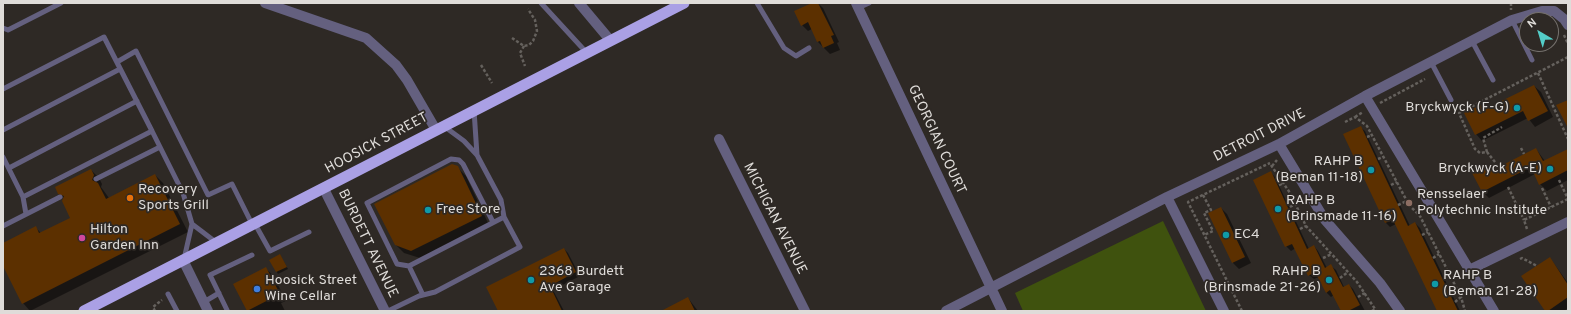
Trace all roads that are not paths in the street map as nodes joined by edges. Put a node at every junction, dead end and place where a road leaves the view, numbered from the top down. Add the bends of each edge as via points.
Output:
1 (61, 3) edge
2 (265, 3) edge
3 (541, 3) edge
4 (580, 3) edge
5 (684, 3) edge
6 (757, 3) edge
7 (869, 3) edge
8 (857, 5) edge
9 (1512, 20) junction
10 (1568, 25) edge
11 (3, 28) edge
12 (610, 40) junction
13 (1472, 41) junction
14 (809, 48) dead end
15 (586, 52) junction
16 (1532, 60) dead end
17 (117, 62) junction
18 (1432, 62) junction
19 (120, 69) junction
20 (1493, 80) dead end
21 (3, 89) edge
22 (1365, 96) junction
23 (1451, 100) dead end
24 (137, 101) junction
25 (474, 110) junction
26 (439, 128) junction
27 (3, 130) edge
28 (152, 131) junction
29 (719, 139) dead end
30 (1279, 144) junction
31 (160, 147) junction
32 (478, 155) junction
33 (3, 157) edge
34 (8, 168) junction
35 (96, 179) dead end
36 (324, 189) junction
37 (23, 197) junction
38 (60, 197) dead end
39 (1167, 198) junction
40 (26, 214) junction
41 (504, 217) junction
42 (494, 222) junction
43 (1568, 222) edge
44 (192, 224) junction
45 (254, 225) junction
46 (3, 226) edge
47 (309, 232) dead end
48 (217, 243) junction
49 (252, 255) dead end
50 (183, 260) junction
51 (409, 266) junction
52 (1470, 270) junction
53 (990, 288) junction
54 (220, 293) junction
55 (168, 294) dead end
56 (423, 295) junction
57 (206, 306) edge
58 (227, 310) dead end
59 (84, 311) edge
60 (177, 311) edge
61 (385, 311) edge
62 (388, 311) edge
63 (805, 311) edge
64 (946, 311) edge
65 (1002, 311) edge
66 (1224, 311) edge
67 (1400, 311) edge
68 (1494, 311) edge

1 - 11 lane via 8,30
2 - 26 street via 366,38 396,65
3 - 15 lane
4 - 12 street
5 - 12 highway, HOOSICK STREET
6 - 14 lane via 784,48 796,56
7 - 8 lane
8 - 53 street, GEORGIAN COURT
9 - 10 street, DETROIT DRIVE via 1542,11 1554,11
9 - 13 street, DETROIT DRIVE
9 - 16 lane
12 - 15 highway, HOOSICK STREET
13 - 18 street, DETROIT DRIVE
13 - 20 lane
15 - 25 highway, HOOSICK STREET
17 - 19 lane
17 - 21 lane via 104,37
17 - 45 lane via 136,51 208,195 232,184
18 - 22 street, DETROIT DRIVE
18 - 23 lane
19 - 24 lane
19 - 27 lane
22 - 30 street, DETROIT DRIVE
22 - 52 street
24 - 28 lane
24 - 34 lane
25 - 26 highway, HOOSICK STREET
25 - 32 lane
26 - 32 lane via 464,141
26 - 36 highway, HOOSICK STREET
28 - 31 lane
28 - 37 lane
29 - 63 street, MICHIGAN AVENUE
30 - 39 street, DETROIT DRIVE
30 - 67 street via 1325,220 1380,283
31 - 35 lane
31 - 44 lane via 183,193
32 - 41 lane via 501,200
33 - 34 lane
34 - 37 lane
36 - 45 highway, HOOSICK STREET
36 - 61 street, BURDETT AVENUE
37 - 40 lane
38 - 40 lane
39 - 53 street, DETROIT DRIVE
39 - 66 street
40 - 46 lane
41 - 42 lane
41 - 56 lane via 520,248 435,292
42 - 51 lane
42 - 51 lane via 464,164 459,160 451,159 366,202 397,264
43 - 52 street
44 - 48 lane
44 - 50 lane
45 - 47 lane via 270,251
45 - 48 highway, HOOSICK STREET
48 - 50 highway, HOOSICK STREET
49 - 54 lane via 210,275
50 - 57 street
50 - 59 highway, HOOSICK STREET
51 - 56 lane
52 - 68 street
53 - 64 street, DETROIT DRIVE
53 - 65 street, GEORGIAN COURT
54 - 57 lane
54 - 58 lane
55 - 60 lane
56 - 62 lane

